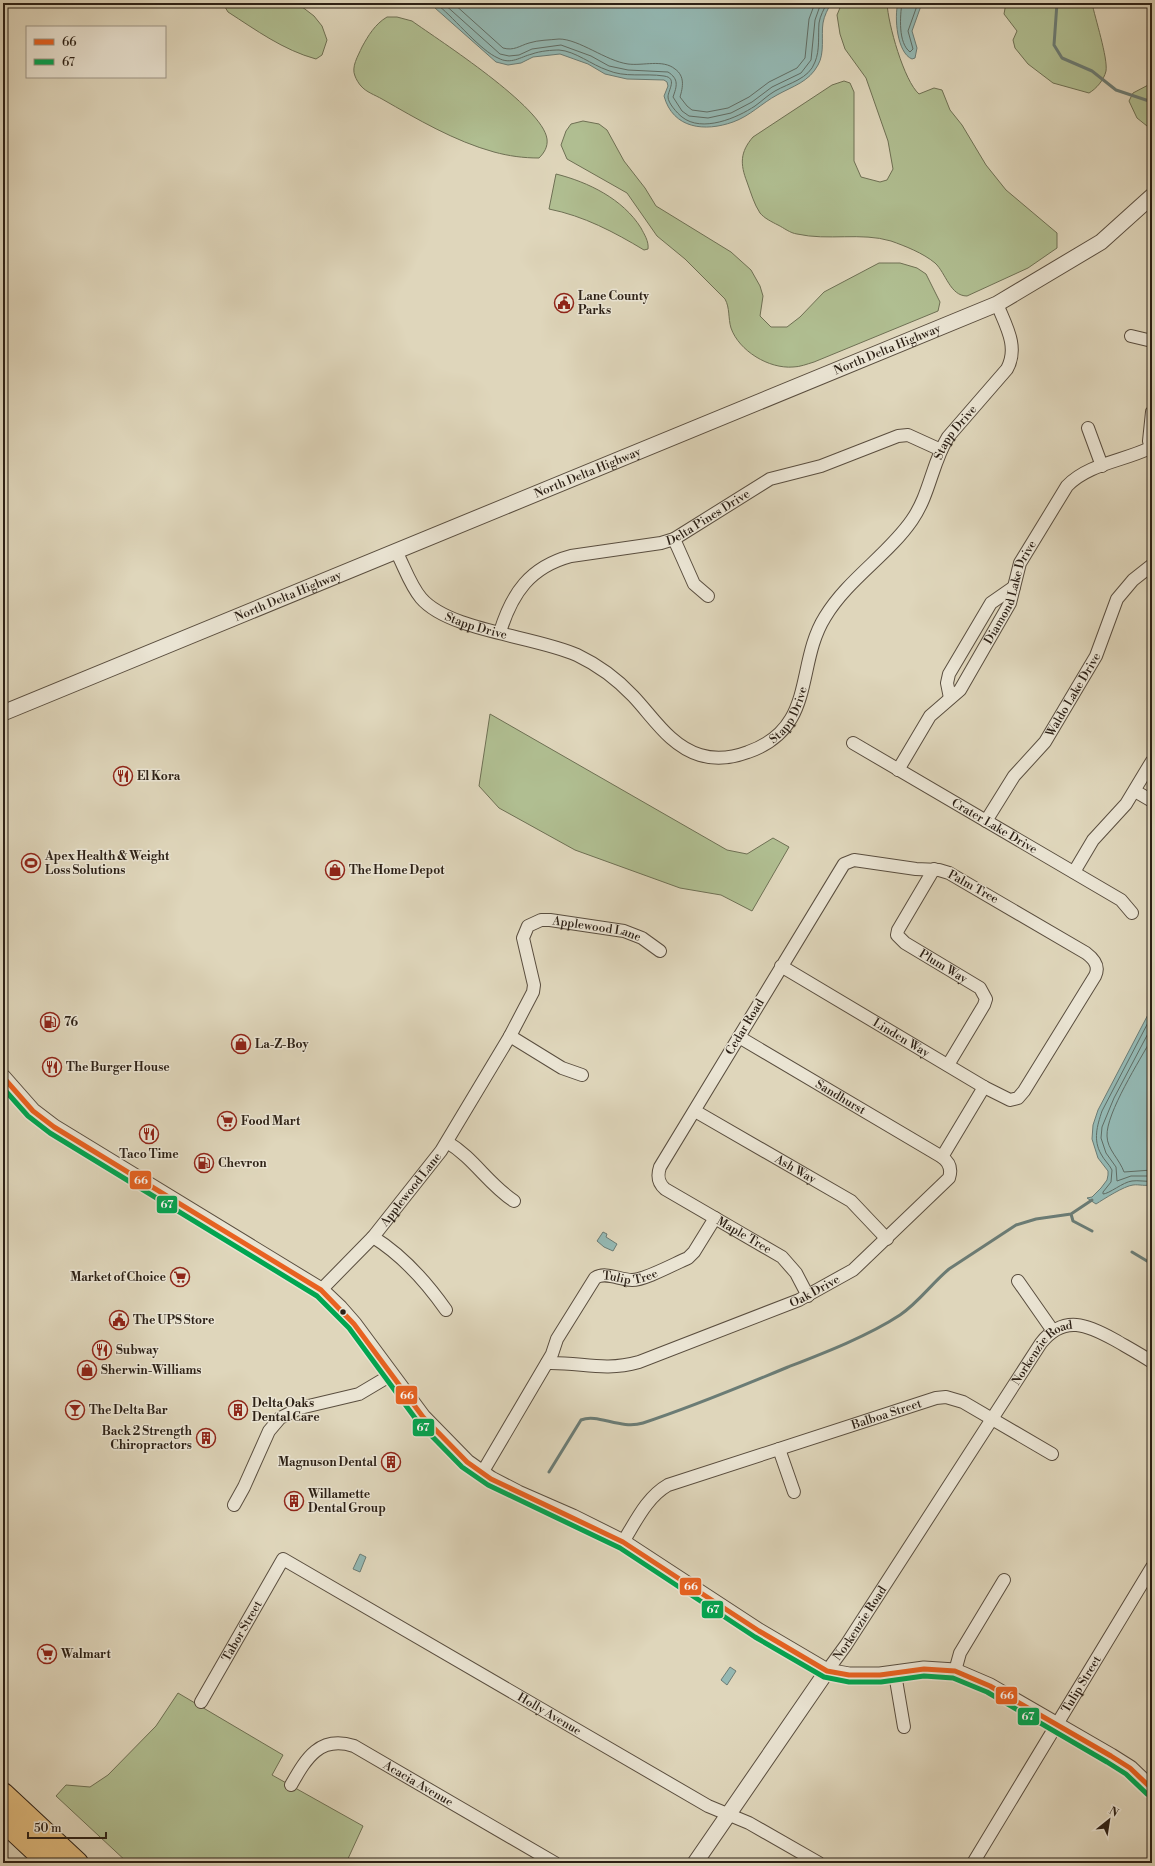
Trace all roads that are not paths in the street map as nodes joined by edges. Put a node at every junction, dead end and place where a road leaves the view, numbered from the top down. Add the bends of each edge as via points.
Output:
1 (1152, 196) edge
2 (997, 304) junction
3 (1131, 336) dead end
4 (1152, 341) edge
5 (1152, 412) edge
6 (1088, 428) dead end
7 (941, 450) junction
8 (1151, 450) edge
9 (1102, 466) junction
10 (674, 539) junction
11 (396, 551) junction
12 (1152, 565) edge
13 (1014, 588) junction
14 (708, 596) dead end
15 (500, 632) junction
16 (950, 698) junction
17 (3, 713) edge
18 (853, 743) dead end
19 (1152, 761) edge
20 (898, 770) junction
21 (1134, 791) junction
22 (1152, 801) edge
23 (986, 821) junction
24 (842, 866) joint
25 (934, 869) junction
26 (1074, 872) junction
27 (1132, 913) dead end
28 (660, 951) dead end
29 (781, 966) junction
30 (510, 1036) junction
31 (739, 1037) junction
32 (948, 1065) junction
33 (582, 1075) dead end
34 (3, 1077) edge
35 (984, 1087) junction
36 (1022, 1095) joint
37 (695, 1111) junction
38 (447, 1142) junction
39 (942, 1157) junction
40 (665, 1189) joint
41 (514, 1201) dead end
42 (715, 1218) junction
43 (373, 1237) junction
44 (887, 1239) junction
45 (1018, 1281) dead end
46 (321, 1290) junction
47 (808, 1296) junction
48 (446, 1310) dead end
49 (1053, 1331) junction
50 (1152, 1362) edge
51 (547, 1363) junction
52 (391, 1375) junction
53 (992, 1419) junction
54 (779, 1450) junction
55 (1052, 1454) dead end
56 (482, 1473) junction
57 (794, 1492) dead end
58 (234, 1505) dead end
59 (623, 1542) junction
60 (283, 1559) joint
61 (1152, 1567) edge
62 (1004, 1580) dead end
63 (827, 1672) junction
64 (954, 1672) junction
65 (895, 1674) junction
66 (201, 1702) dead end
67 (1056, 1725) junction
68 (904, 1727) dead end
69 (291, 1785) dead end
70 (1152, 1789) edge
71 (3, 1794) edge
72 (727, 1815) junction
73 (3, 1820) edge
74 (49, 1863) edge
75 (77, 1863) edge
76 (555, 1863) edge
77 (695, 1863) edge
78 (819, 1863) edge
79 (973, 1863) edge

1 - 2 street, North Delta Highway via 1101,242
2 - 7 street, Stapp Drive via 1012,341 1013,354 1010,364 1001,378 954,428
2 - 11 street, North Delta Highway
3 - 4 street
5 - 8 street
6 - 9 street
7 - 10 street, Delta Pines Drive via 908,435 898,436 821,466 770,479
7 - 15 street, Stapp Drive via 914,518 841,595 824,618 817,634 801,697 793,715 774,737 753,751 722,758 699,755 687,750 672,739 620,683 595,665 559,648
8 - 9 street, Diamond Lake Drive
9 - 13 street, Diamond Lake Drive via 1077,477 1063,490 1020,563
10 - 14 street via 694,584
10 - 15 street, Delta Pines Drive via 571,556 549,564 518,590 508,607
11 - 15 street, Stapp Drive via 418,593 428,604 450,617
11 - 17 street, North Delta Highway
12 - 23 street, Waldo Lake Drive via 1133,580 1117,599 1096,656 1045,742 1014,776
13 - 16 street, Diamond Lake Drive via 1008,608 960,690
13 - 16 street via 991,603 949,674 947,683
16 - 20 street, Diamond Lake Drive via 930,716
18 - 20 street, Crater Lake Drive
19 - 21 street
20 - 23 street, Crater Lake Drive
21 - 22 street
21 - 26 street via 1126,804 1093,840
23 - 26 street, Crater Lake Drive
24 - 25 street, Palm Tree via 846,861 854,860 916,869
24 - 29 street, Cedar Road
25 - 32 street, Plum Way via 897,935 905,943 980,988 986,999
25 - 36 street, Palm Tree via 952,874 1086,953 1097,966 1095,976
26 - 27 street, Crater Lake Drive via 1121,900
28 - 30 street, Applewood Lane via 642,938 614,928 550,920 533,923 528,926 523,938 534,985 533,992
29 - 31 street, Cedar Road
29 - 32 street, Linden Way
30 - 33 street via 562,1068
30 - 38 street, Applewood Lane
31 - 37 street, Cedar Road
31 - 39 street, Sandhurst
32 - 35 street, Linden Way
34 - 46 street via 33,1111 54,1127
35 - 36 street, Linden Way via 1010,1100
35 - 39 street
37 - 40 street, Cedar Road via 659,1171 660,1182
37 - 44 street, Ash Way via 851,1201
38 - 41 street, Applewood Lane via 467,1155 497,1189
38 - 43 street, Applewood Lane
39 - 44 street, Oak Drive via 950,1166 949,1178
40 - 42 street, Maple Tree
42 - 47 street, Maple Tree via 788,1262
42 - 51 street, Tulip Tree via 688,1258 638,1279 627,1280 601,1275 595,1278 557,1339
43 - 46 street, Applewood Lane
43 - 48 street, Applewood Lane via 398,1254
44 - 47 street, Oak Drive via 857,1267
45 - 49 street
46 - 52 street via 354,1324
47 - 51 street, Oak Drive via 629,1364 598,1368 568,1363
49 - 50 street, Norkenzie Road via 1071,1325 1090,1327
49 - 53 street, Norkenzie Road via 1041,1343
51 - 56 street, Tulip Tree
52 - 56 street via 423,1417 452,1448
52 - 58 street via 359,1394 300,1408 280,1418 269,1431
53 - 54 street, Balboa Street via 954,1399 936,1398
53 - 55 street
53 - 63 street, Norkenzie Road
54 - 57 street
54 - 59 street, Balboa Street via 676,1481 663,1488 648,1503
56 - 59 street via 518,1494
59 - 63 street via 759,1632
60 - 66 street, Tabor Street
60 - 72 street, Holly Avenue
61 - 67 street, Tulip Street
62 - 64 street via 957,1658
63 - 65 street via 849,1675
63 - 72 street, Norkenzie Road
64 - 65 street via 924,1669
64 - 67 street via 990,1686
65 - 68 street
67 - 70 street via 1130,1768
67 - 79 street, Tulip Street
69 - 76 street, Acacia Avenue via 303,1763 313,1752 334,1743 354,1746
71 - 75 highway
72 - 77 street, Norkenzie Road
72 - 78 street, Holly Avenue via 749,1823
73 - 74 highway

